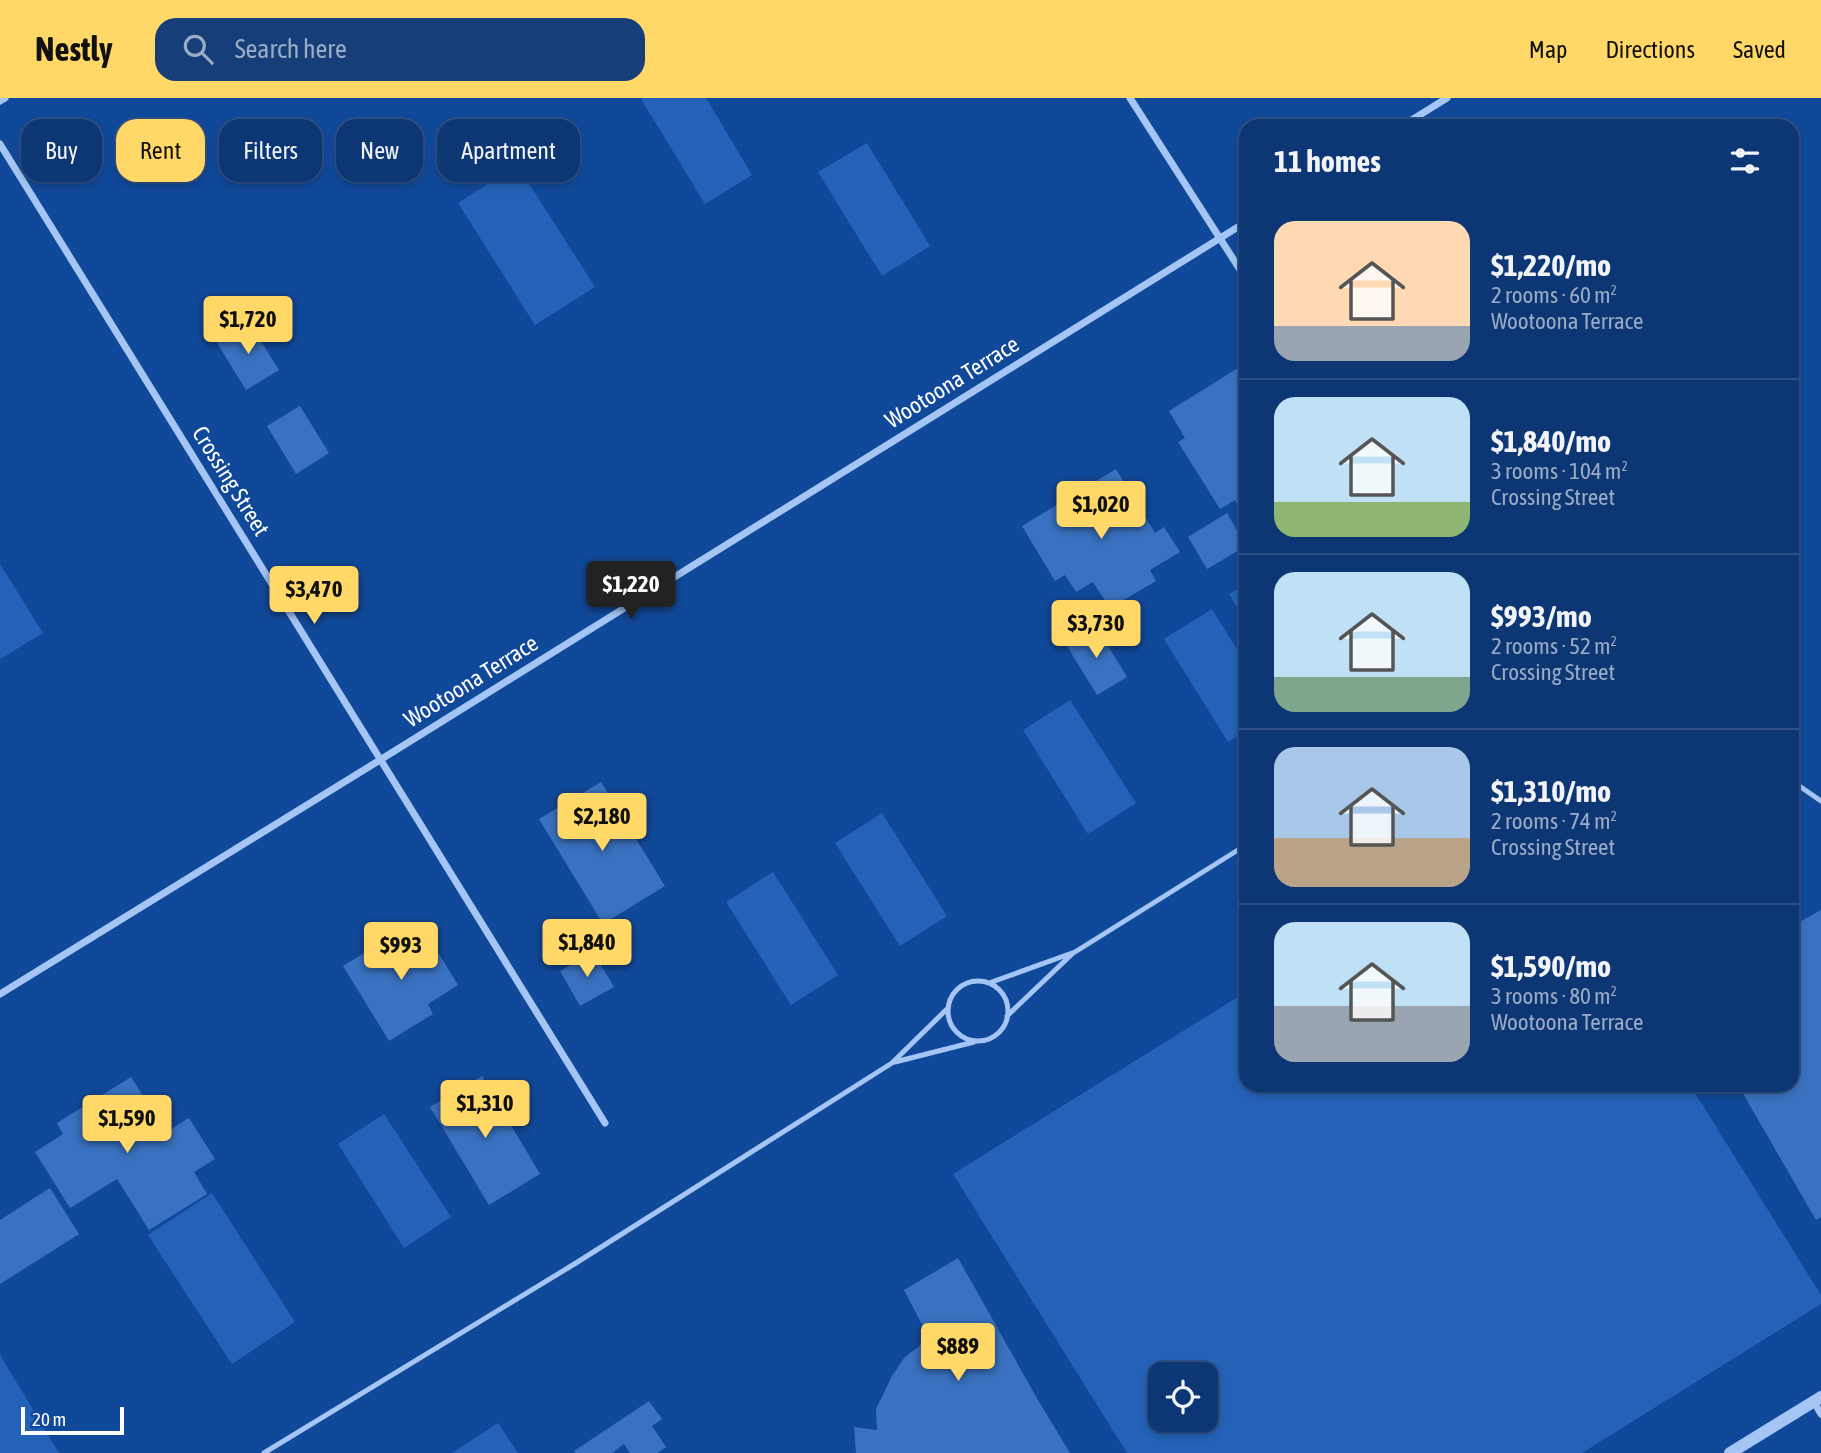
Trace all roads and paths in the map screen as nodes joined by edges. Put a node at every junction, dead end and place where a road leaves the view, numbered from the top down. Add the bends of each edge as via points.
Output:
1 (5, 98) edge
2 (1130, 98) edge
3 (1447, 98) edge
4 (0, 101) edge
5 (1413, 119) edge
6 (0, 144) edge
7 (1239, 226) edge
8 (1221, 237) junction
9 (1239, 267) edge
10 (380, 760) junction
11 (1799, 785) edge
12 (1821, 801) edge
13 (1239, 849) edge
14 (1074, 952) junction
15 (989, 984) junction
16 (0, 993) edge
17 (948, 1008) junction
18 (1007, 1016) junction
19 (978, 1041) junction
20 (892, 1063) junction
21 (605, 1123) dead end
22 (1817, 1399) edge
23 (1821, 1414) edge
24 (264, 1453) edge
25 (1730, 1453) edge

1 - 4 street
2 - 8 street
3 - 5 street
6 - 10 street, Crossing Street
7 - 8 street, Wootoona Terrace
8 - 9 street
8 - 10 street, Wootoona Terrace
10 - 16 street, Wootoona Terrace
10 - 21 street, Crossing Street
11 - 12 lane
13 - 14 lane
14 - 15 lane
14 - 18 lane
15 - 17 lane via 962,985
15 - 18 lane via 1003,996
17 - 19 lane via 952,1027
17 - 20 lane
18 - 19 lane via 997,1033
19 - 20 lane
20 - 24 lane
22 - 23 street
22 - 25 street

